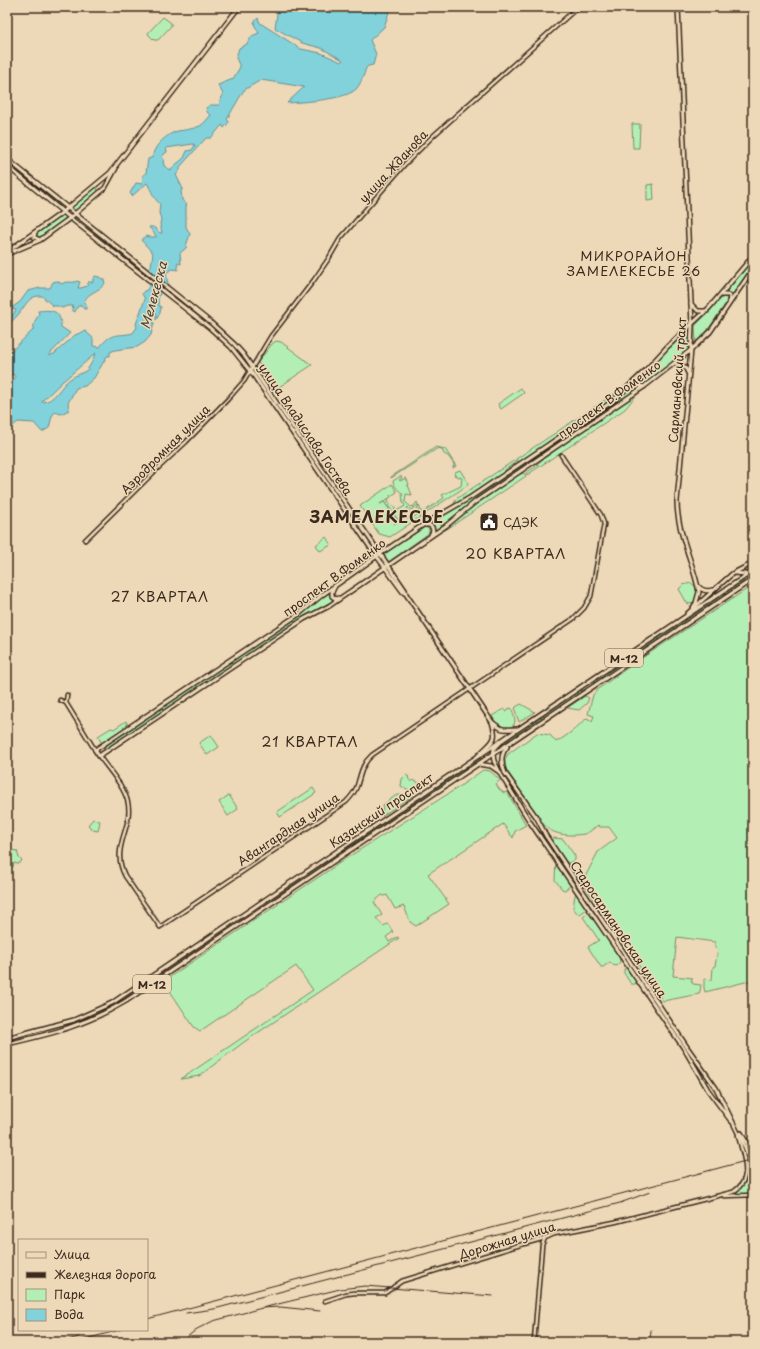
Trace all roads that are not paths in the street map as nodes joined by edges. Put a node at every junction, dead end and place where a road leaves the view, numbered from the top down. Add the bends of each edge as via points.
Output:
1 (239, 7) edge
2 (578, 7) edge
3 (678, 7) edge
4 (7, 159) edge
5 (118, 162) junction
6 (7, 166) edge
7 (94, 187) junction
8 (99, 194) junction
9 (68, 208) junction
10 (63, 212) junction
11 (75, 214) junction
12 (70, 218) junction
13 (36, 231) junction
14 (40, 240) junction
15 (7, 253) edge
16 (753, 256) edge
17 (753, 269) edge
18 (720, 296) junction
19 (729, 303) junction
20 (691, 304) junction
21 (706, 311) junction
22 (692, 325) junction
23 (691, 350) junction
24 (674, 363) junction
25 (252, 366) junction
26 (250, 371) junction
27 (688, 373) junction
28 (639, 377) junction
29 (645, 386) junction
30 (561, 455) dead end
31 (423, 525) junction
32 (430, 536) junction
33 (85, 540) dead end
34 (380, 554) junction
35 (377, 556) junction
36 (753, 563) edge
37 (386, 566) junction
38 (753, 571) edge
39 (732, 574) junction
40 (746, 576) junction
41 (753, 579) edge
42 (697, 584) junction
43 (336, 585) junction
44 (716, 587) junction
45 (739, 588) junction
46 (341, 597) junction
47 (692, 609) junction
48 (678, 622) junction
49 (469, 689) junction
50 (67, 695) dead end
51 (60, 700) dead end
52 (66, 703) junction
53 (492, 722) junction
54 (518, 729) junction
55 (503, 740) junction
56 (513, 741) junction
57 (95, 750) junction
58 (493, 755) junction
59 (99, 756) junction
60 (477, 757) junction
61 (478, 764) junction
62 (501, 775) junction
63 (537, 818) junction
64 (530, 822) junction
65 (321, 862) junction
66 (325, 867) junction
67 (7, 1038) edge
68 (7, 1044) edge
69 (716, 1088) junction
70 (708, 1090) junction
71 (736, 1126) junction
72 (753, 1154) edge
73 (753, 1173) edge
74 (753, 1195) edge
75 (722, 1196) junction
76 (545, 1238) junction
77 (325, 1301) dead end
78 (534, 1342) edge

1 - 5 main road
2 - 25 street, улица Жданова via 433,136 401,168 340,239
3 - 20 main road, Сармановский тракт
4 - 9 main road, улица Владислава Гостева
5 - 7 main road
5 - 8 main road via 107,185
6 - 10 main road, улица Владислава Гостева
7 - 8 main road via 100,188
7 - 9 main road
8 - 11 main road
9 - 10 main road
9 - 11 main road, улица Владислава Гостева
10 - 12 main road, улица Владислава Гостева
10 - 13 main road
11 - 12 main road
11 - 25 main road, улица Владислава Гостева via 210,322 234,344
12 - 14 main road
12 - 26 main road, улица Владислава Гостева via 210,328 231,347
13 - 14 main road via 34,236
13 - 15 main road
14 - 15 main road
16 - 18 main road, проспект В.Фоменко
17 - 19 main road, проспект В.Фоменко
18 - 19 main road via 728,295
18 - 21 main road, проспект В.Фоменко
19 - 23 main road, проспект В.Фоменко via 710,332
20 - 21 main road via 698,311
20 - 22 main road, Сармановский тракт
21 - 22 main road, проспект В.Фоменко
22 - 23 main road, Сармановский тракт
22 - 28 main road, проспект В.Фоменко via 666,347
23 - 24 main road, проспект В.Фоменко
23 - 27 main road, Сармановский тракт
24 - 27 main road via 682,364
24 - 29 main road, проспект В.Фоменко
25 - 26 street, Аэродромная улица
25 - 34 main road, улица Владислава Гостева
26 - 33 street, Аэродромная улица via 228,399
26 - 35 main road, улица Владислава Гостева
27 - 42 main road, Сармановский тракт via 677,512
28 - 29 main road via 637,384
28 - 31 main road, проспект В.Фоменко via 614,401 471,497
29 - 32 main road, проспект В.Фоменко via 475,502
30 - 49 street, Авангардная улица via 604,522 591,596 576,617
31 - 32 main road via 432,527
31 - 34 main road, проспект В.Фоменко
32 - 37 main road, проспект В.Фоменко
34 - 35 main road, проспект В.Фоменко
34 - 37 main road, улица Владислава Гостева
35 - 37 main road, улица Владислава Гостева
35 - 43 main road, проспект В.Фоменко
36 - 39 main road
37 - 46 main road, проспект В.Фоменко
37 - 49 main road, улица Владислава Гостева
38 - 40 main road, Казанский проспект / М-12
39 - 40 main road
39 - 44 main road
40 - 45 main road via 747,580
40 - 48 main road, Казанский проспект / М-12
41 - 45 main road, Казанский проспект / М-12
42 - 44 main road via 708,592
42 - 47 main road, Сармановский тракт via 698,598
43 - 46 main road via 332,596 336,599
43 - 57 main road, проспект В.Фоменко via 299,614
44 - 47 main road
45 - 56 main road, Казанский проспект / М-12
46 - 59 main road, проспект В.Фоменко
47 - 48 main road
48 - 54 main road, Казанский проспект / М-12
49 - 53 main road, улица Владислава Гостева
49 - 59 street, Авангардная улица via 370,756 363,766 357,787 346,802 160,927 122,869 119,858 128,805 124,793
50 - 52 street
51 - 52 street
52 - 57 street
53 - 54 main road via 505,730
53 - 60 main road via 494,739
54 - 55 main road, Казанский проспект / М-12
55 - 58 main road via 494,749
55 - 60 main road, Казанский проспект / М-12
56 - 58 main road, Казанский проспект / М-12
56 - 63 main road, Старосармановская улица via 502,753 502,767
57 - 59 main road
58 - 61 main road, Казанский проспект / М-12
58 - 62 main road, Старосармановская улица
60 - 65 main road, Казанский проспект / М-12
61 - 62 main road via 491,766
61 - 66 main road, Казанский проспект / М-12
62 - 64 main road, Старосармановская улица
63 - 64 main road via 532,818
63 - 69 main road, Старосармановская улица via 546,836
64 - 70 main road, Старосармановская улица via 685,1050
65 - 66 main road via 320,866
65 - 67 main road, Казанский проспект / М-12 via 101,1009 74,1020
66 - 68 main road, Казанский проспект / М-12 via 115,1008 74,1027
69 - 70 main road via 713,1092
69 - 71 main road, Старосармановская улица
70 - 71 main road, Старосармановская улица
71 - 72 main road
71 - 73 main road, Старосармановская улица
71 - 75 street via 746,1174 738,1188
74 - 75 street
75 - 76 street, Дорожная улица
76 - 77 street, Дорожная улица via 402,1281 385,1293 346,1294
76 - 78 street via 542,1245

